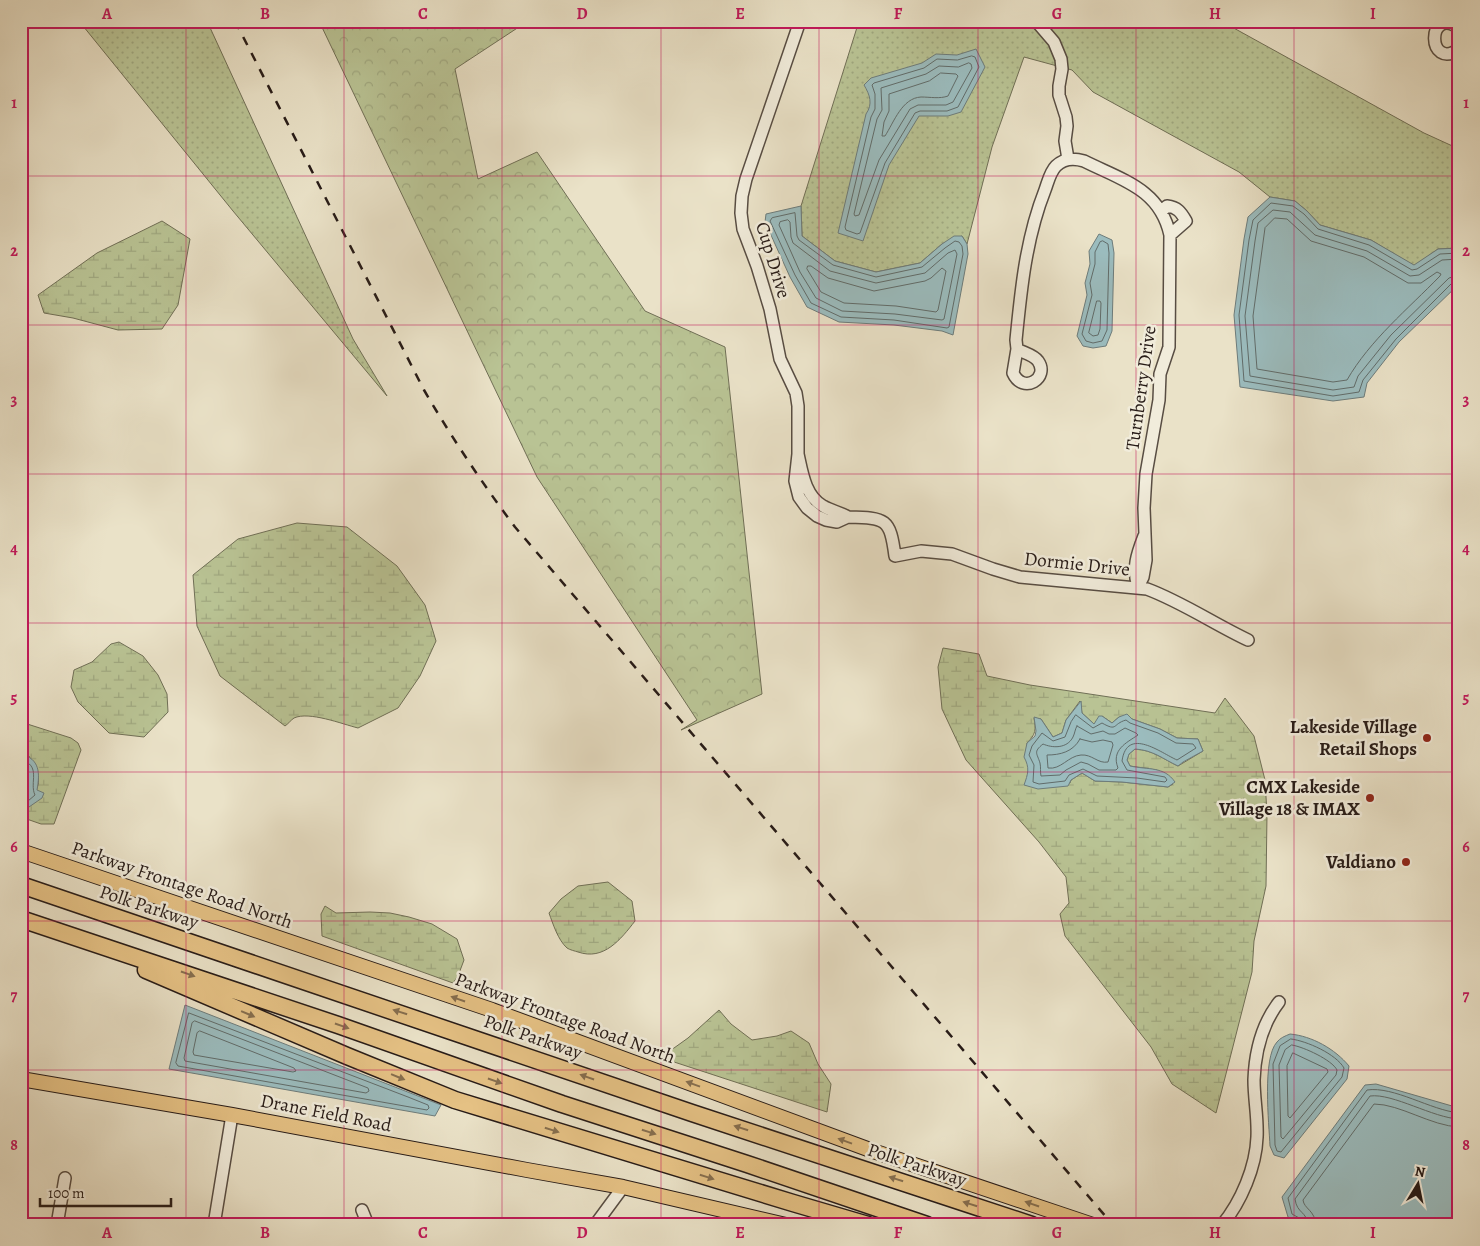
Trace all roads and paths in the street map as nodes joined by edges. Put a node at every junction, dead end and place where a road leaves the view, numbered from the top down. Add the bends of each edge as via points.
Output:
1 (800, 21) edge
2 (1036, 21) edge
3 (1457, 25) edge
4 (1459, 49) edge
5 (1068, 159) junction
6 (1162, 211) junction
7 (1170, 235) junction
8 (1017, 349) dead end
9 (895, 556) joint
10 (1138, 587) junction
11 (1248, 640) dead end
12 (21, 851) edge
13 (21, 884) edge
14 (21, 919) edge
15 (42, 926) junction
16 (1279, 1002) dead end
17 (21, 1079) edge
18 (232, 1115) junction
19 (65, 1178) dead end
20 (623, 1187) junction
21 (362, 1210) dead end
22 (57, 1225) edge
23 (214, 1225) edge
24 (368, 1225) edge
25 (595, 1225) edge
26 (786, 1225) edge
27 (868, 1225) edge
28 (927, 1225) edge
29 (1032, 1225) edge
30 (1094, 1225) edge
31 (1222, 1225) edge

1 - 9 street, Cup Drive via 746,179 742,196 743,229 770,309 780,359 796,393 798,454 817,516 837,522 848,517 882,520 892,535
2 - 5 street via 1054,42 1061,58 1059,95 1066,117
3 - 4 street via 1440,26 1434,34 1434,43 1444,53
5 - 6 street, Turnberry Drive via 1084,161 1142,190
5 - 8 street via 1051,173 1033,225 1023,275
6 - 7 street, Turnberry Drive
6 - 7 street via 1167,206 1174,207 1186,221
7 - 10 street, Turnberry Drive via 1169,347 1160,374 1159,400 1146,474 1146,560
9 - 10 street, Dormie Drive via 921,552 952,554 1020,576
10 - 11 street, Dormie Drive via 1162,594
30 -> 12 main road, Parkway Frontage Road North via 824,1133 492,1010
29 -> 13 highway, Polk Parkway
14 - 15 highway
15 -> 27 highway via 455,1100
15 -> 28 highway
16 - 31 street via 1265,1022 1256,1060 1255,1157 1236,1203
17 - 18 main road, Drane Field Road
18 - 20 main road, Drane Field Road
18 - 23 street
19 - 22 street
20 - 25 street
20 - 26 main road, Drane Field Road
21 - 24 street

